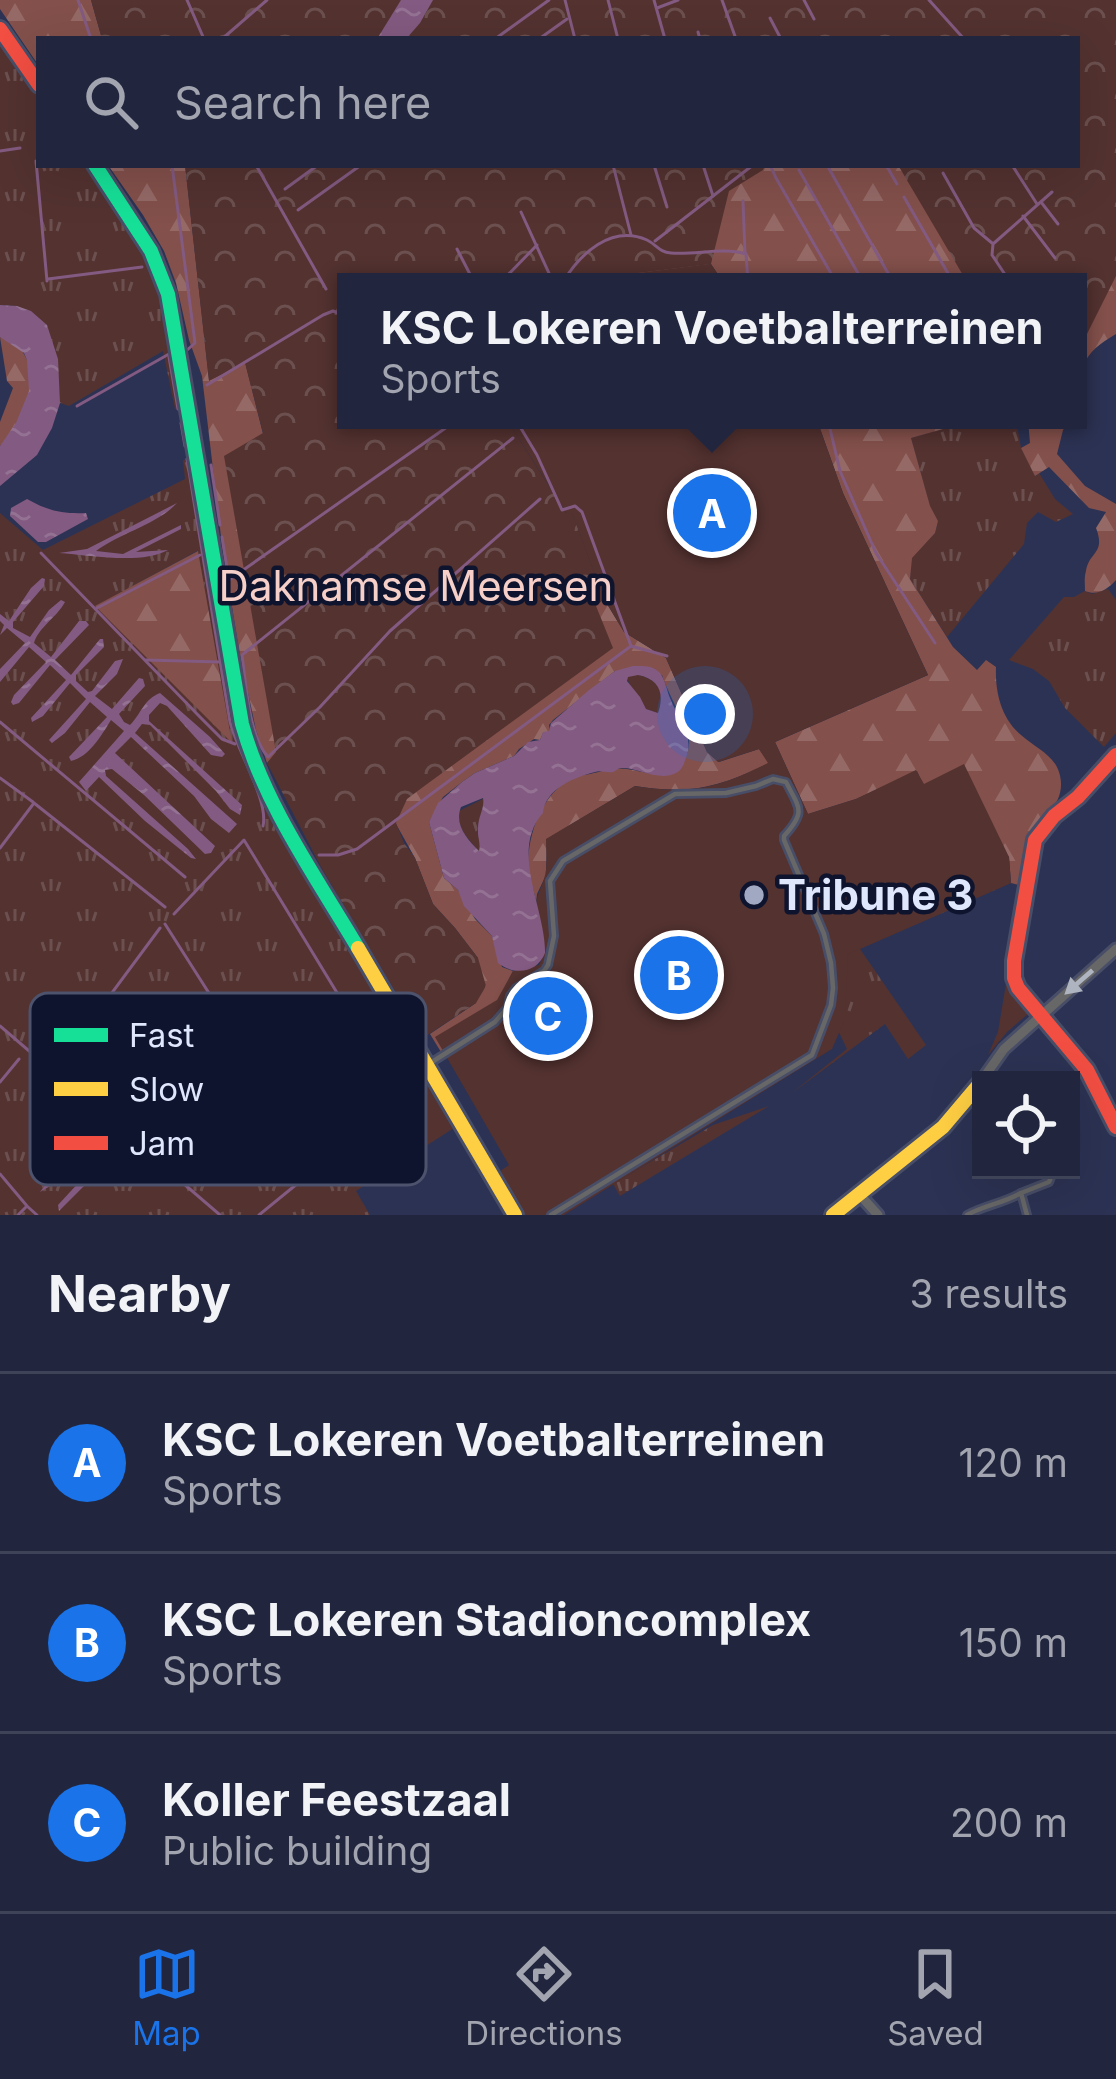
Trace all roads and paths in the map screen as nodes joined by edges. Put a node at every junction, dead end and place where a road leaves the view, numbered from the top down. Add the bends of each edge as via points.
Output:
1 (0, 28) edge
2 (36, 81) edge
3 (96, 168) edge
4 (1116, 755) edge
5 (1116, 950) edge
6 (384, 993) edge
7 (1041, 1015) junction
8 (426, 1066) joint
9 (989, 1071) edge
10 (972, 1095) edge
11 (1111, 1096) edge
12 (1116, 1127) edge
13 (1050, 1179) edge
14 (1021, 1193) junction
15 (860, 1195) junction
16 (515, 1215) edge
17 (551, 1215) edge
18 (833, 1215) edge
19 (878, 1215) edge
20 (968, 1215) edge
21 (1027, 1215) edge

1 - 2 street
3 - 6 street via 151,251 167,294 245,739
4 - 7 street via 1035,840 1014,978
5 -> 7 street
7 - 9 street
7 - 11 street
8 - 16 street
8 - 17 lane via 495,1022 516,988 548,965 550,881 562,861 675,794 786,782 800,809 784,841 831,963 830,1005 812,1055
10 - 15 street
11 - 12 street
13 - 14 lane
14 - 20 lane
14 - 21 lane
15 - 18 street
15 - 19 street

